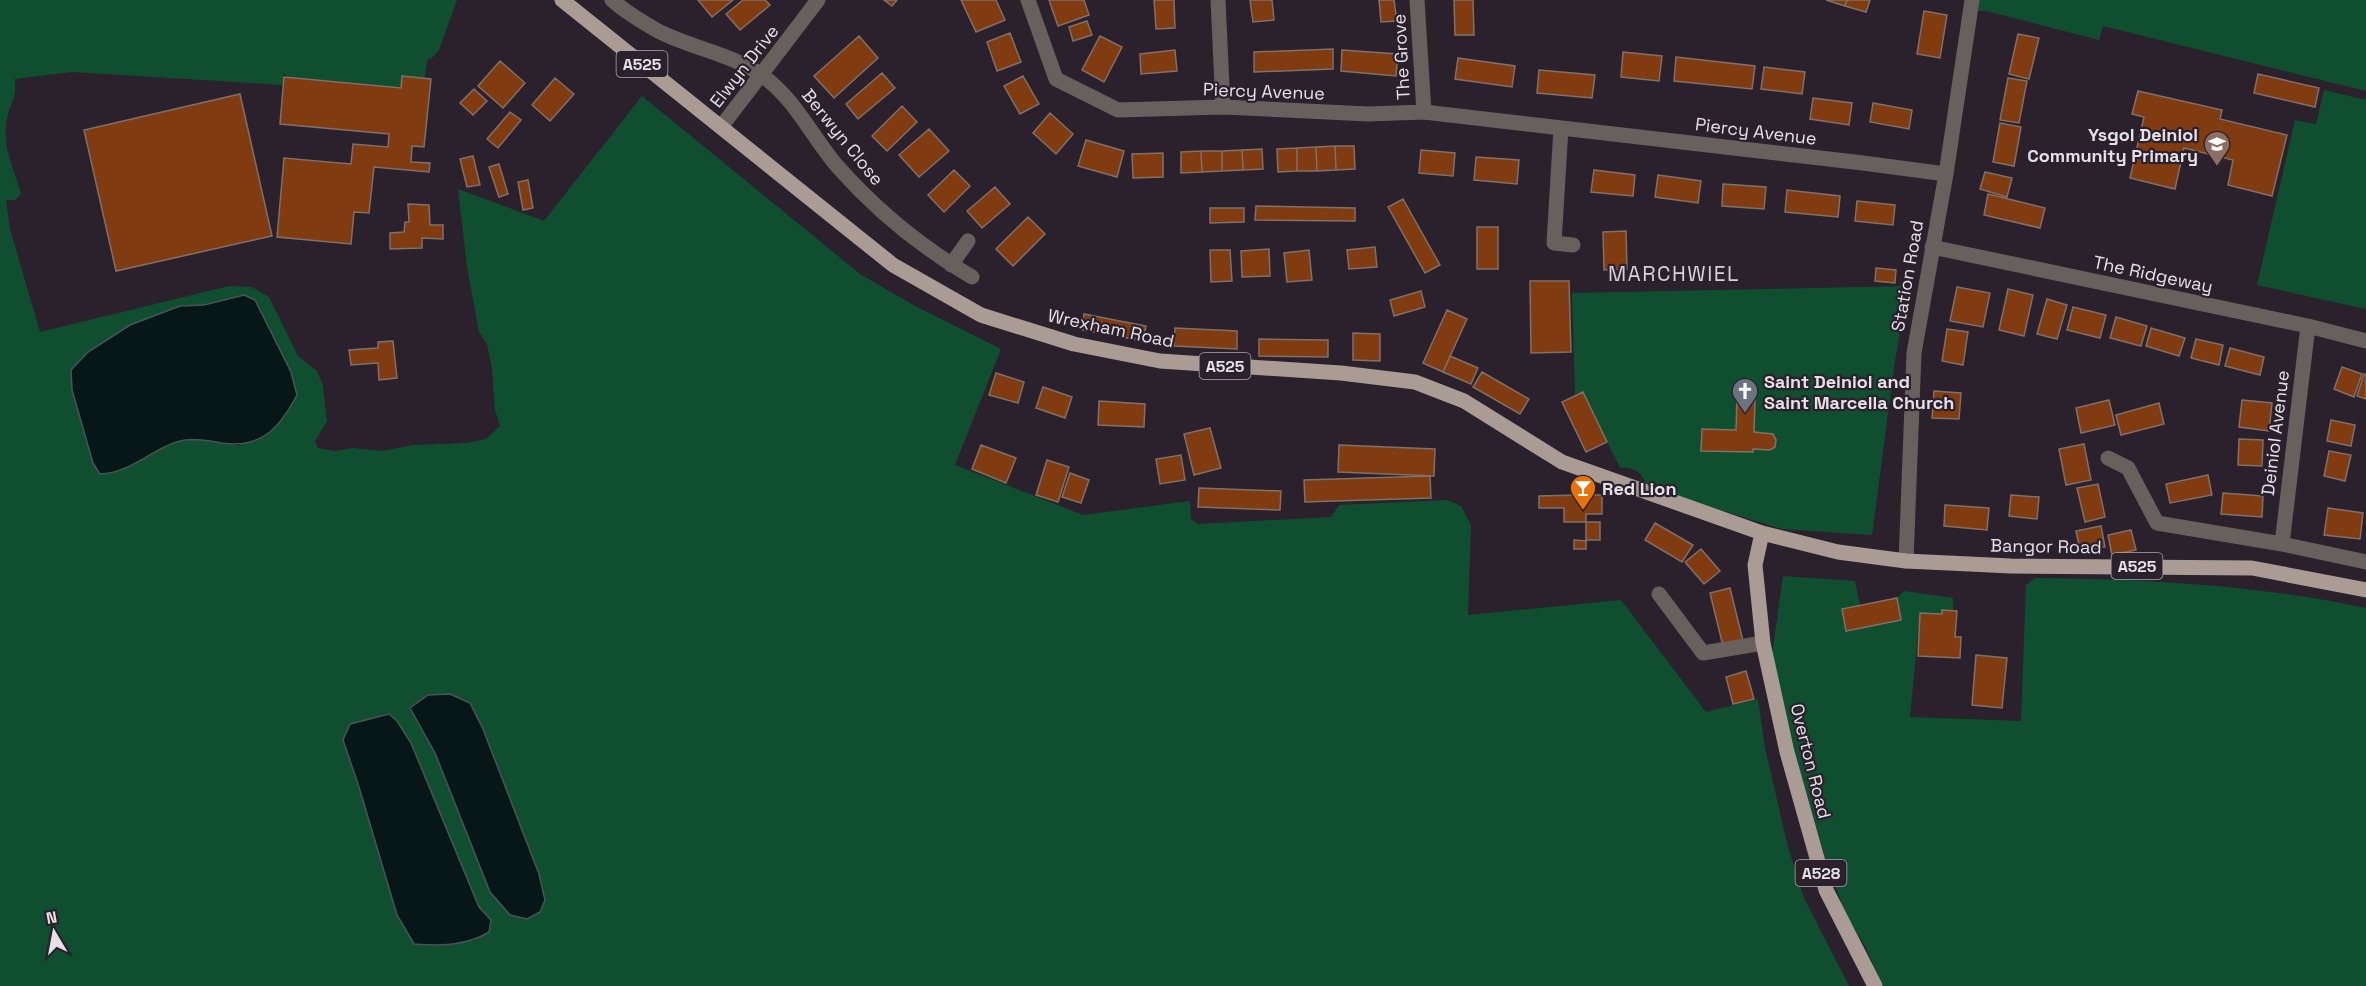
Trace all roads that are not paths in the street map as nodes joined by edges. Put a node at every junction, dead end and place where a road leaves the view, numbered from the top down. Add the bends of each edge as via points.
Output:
1 (562, 0) edge
2 (612, 0) edge
3 (818, 0) edge
4 (1028, 0) edge
5 (1218, 0) edge
6 (1418, 0) edge
7 (1972, 0) edge
8 (762, 75) junction
9 (1223, 107) junction
10 (1424, 112) junction
11 (721, 127) junction
12 (1562, 128) junction
13 (1946, 174) junction
14 (968, 241) dead end
15 (1573, 244) dead end
16 (1932, 247) junction
17 (951, 265) junction
18 (972, 277) dead end
19 (2308, 326) junction
20 (2366, 341) edge
21 (2108, 458) dead end
22 (1762, 533) junction
23 (2282, 543) junction
24 (1906, 561) junction
25 (2366, 562) edge
26 (2366, 590) edge
27 (1659, 594) dead end
28 (1763, 643) junction
29 (1875, 986) edge

1 - 11 main road, Wrexham Road / A525
2 - 8 street, Berwyn Close via 659,32
3 - 8 street, Elwyn Drive
4 - 9 street, Piercy Avenue via 1056,79 1118,110
5 - 9 street
6 - 10 street, The Grove
7 - 13 street, Station Road
8 - 11 street, Elwyn Drive
8 - 17 street, Berwyn Close via 795,105 837,166 877,209
9 - 10 street, Piercy Avenue via 1368,114
10 - 12 street, Piercy Avenue
11 - 22 main road, Wrexham Road / A525 via 893,265 981,315 1074,344 1160,361 1415,382 1464,401 1562,462
12 - 13 street, Piercy Avenue
12 - 15 street via 1554,243
13 - 16 street, Station Road
14 - 17 street
16 - 19 street, The Ridgeway
16 - 24 street, Station Road via 1914,353
17 - 18 street, Berwyn Close
19 - 20 street, The Ridgeway
19 - 23 street, Deiniol Avenue
21 - 23 street via 2128,468 2157,523
22 - 24 main road, Bangor Road / A525 via 1838,552
22 - 28 main road, Overton Road / A528 via 1755,565
23 - 25 street
24 - 26 main road, Bangor Road / A525 via 2252,568
27 - 28 street via 1699,659
28 - 29 main road, Overton Road / A528 via 1787,752 1826,890

